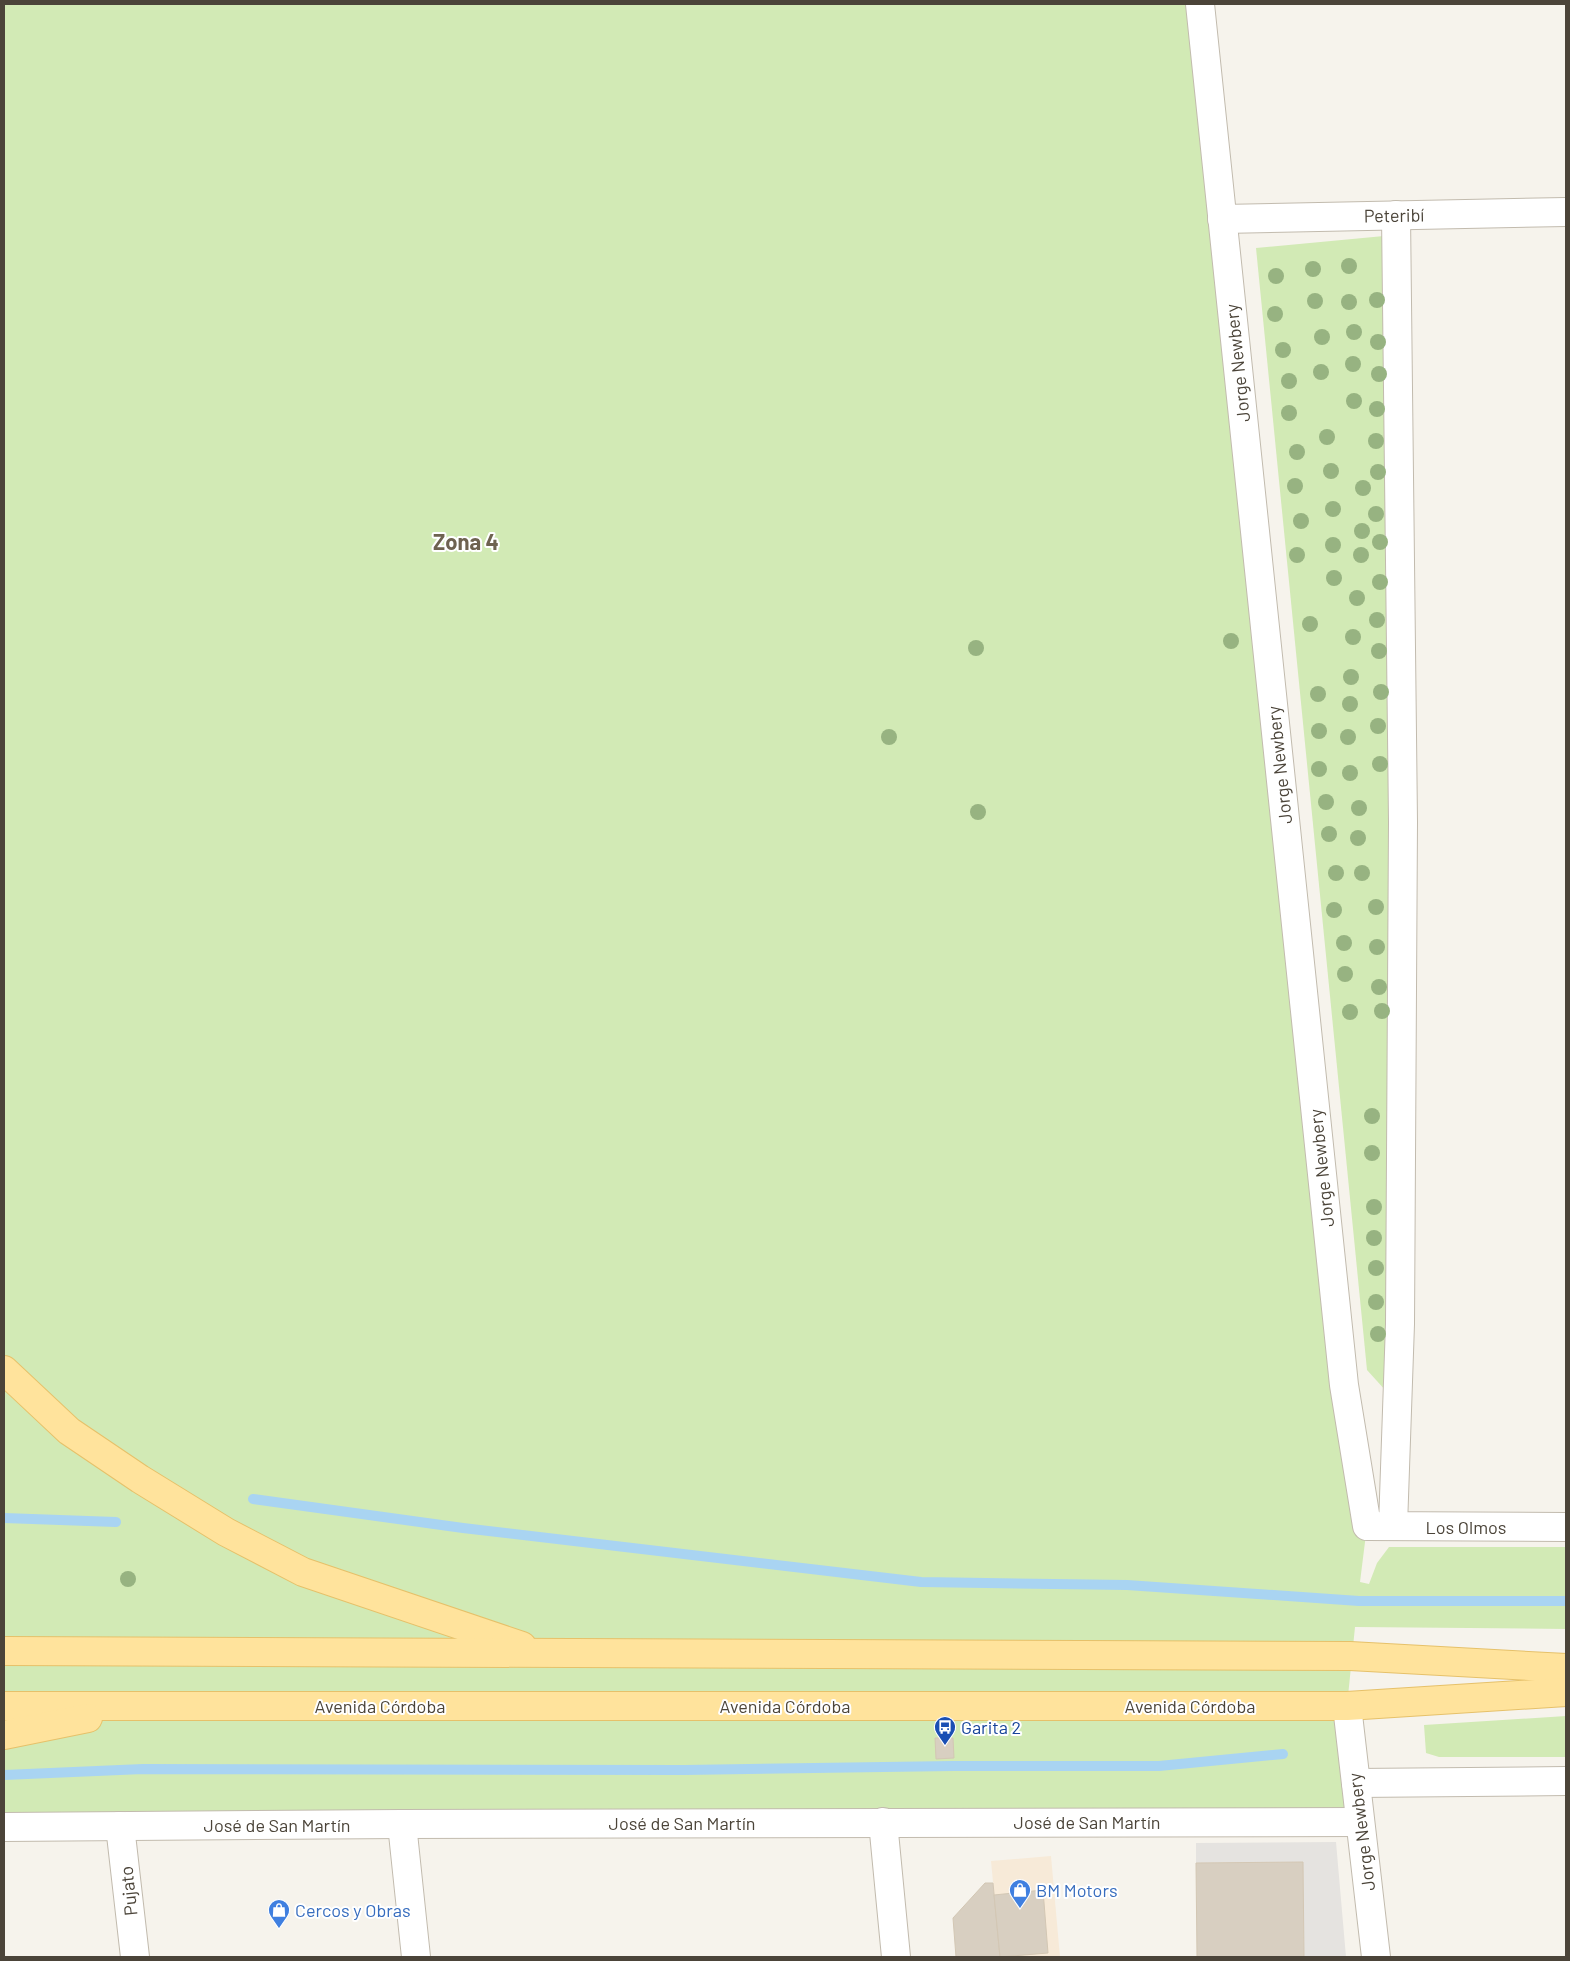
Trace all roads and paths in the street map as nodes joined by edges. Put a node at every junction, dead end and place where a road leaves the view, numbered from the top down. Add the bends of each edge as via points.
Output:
1 (1200, 4) edge
2 (1566, 212) edge
3 (1396, 215) junction
4 (1222, 219) junction
5 (4, 1370) edge
6 (1380, 1526) junction
7 (1566, 1527) edge
8 (4, 1651) edge
9 (544, 1654) junction
10 (1566, 1668) edge
11 (1566, 1692) edge
12 (4, 1706) edge
13 (147, 1706) junction
14 (1347, 1706) junction
15 (4, 1735) edge
16 (1566, 1781) edge
17 (1356, 1783) junction
18 (883, 1822) junction
19 (1360, 1822) junction
20 (402, 1824) junction
21 (120, 1826) junction
22 (4, 1827) edge
23 (135, 1957) edge
24 (416, 1957) edge
25 (896, 1957) edge
26 (1376, 1957) edge

1 - 4 street, Jorge Newbery
2 - 3 street, Peteribí
3 - 4 street, Peteribí
3 - 6 street via 1403,822 1400,1324
4 - 6 street, Jorge Newbery via 1344,1385
5 - 9 main road via 69,1431 140,1480 226,1532 303,1572
6 - 7 street, Los Olmos
8 - 9 main road
9 - 10 main road via 1350,1656
11 - 14 main road, Avenida Córdoba
12 - 13 main road, Avenida Córdoba
13 - 14 main road, Avenida Córdoba
13 - 15 main road
14 - 17 street, Jorge Newbery
16 - 17 street
17 - 19 street, Jorge Newbery
18 - 19 street, José de San Martín
18 - 20 street, José de San Martín
18 - 25 street
19 - 26 street, Jorge Newbery
20 - 21 street, José de San Martín
20 - 24 street
21 - 22 street, José de San Martín
21 - 23 street, Pujato

